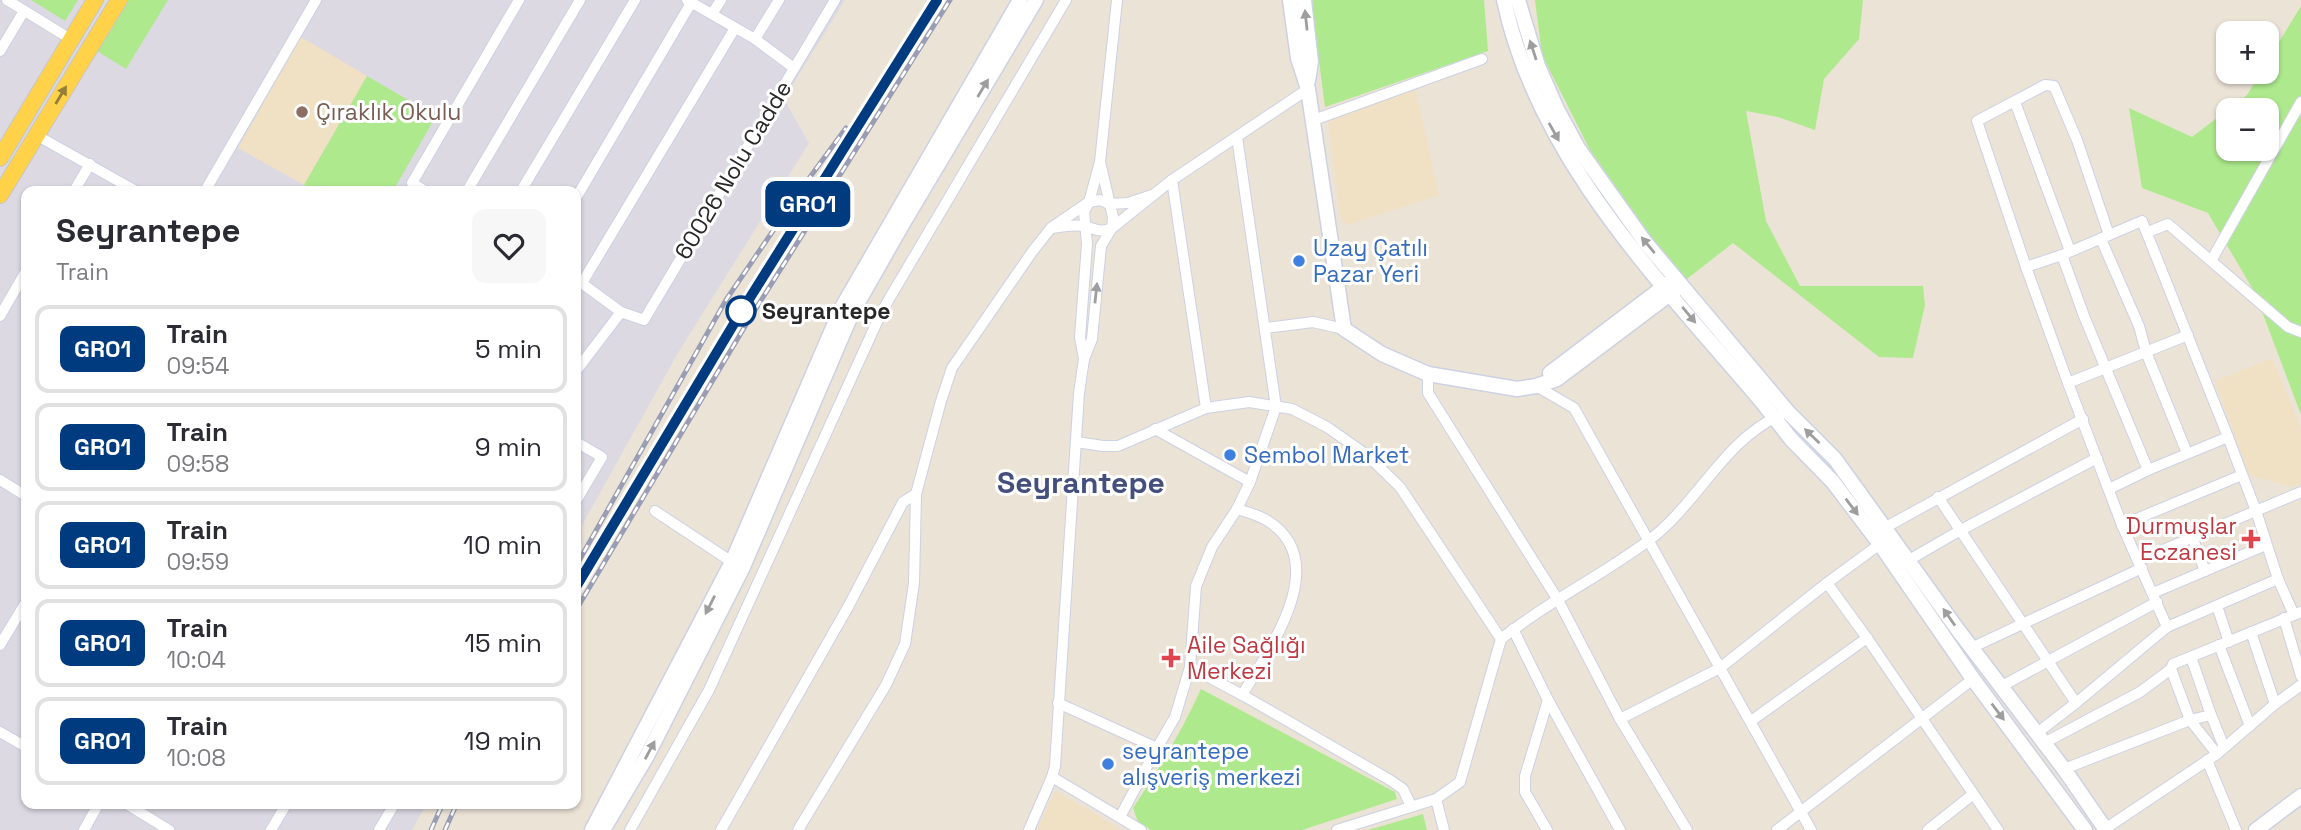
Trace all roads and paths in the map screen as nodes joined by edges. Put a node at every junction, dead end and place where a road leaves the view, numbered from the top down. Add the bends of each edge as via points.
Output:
1 (7, 0) edge
2 (95, 0) edge
3 (118, 0) edge
4 (316, 0) edge
5 (519, 0) edge
6 (580, 0) edge
7 (635, 0) edge
8 (721, 0) edge
9 (779, 0) edge
10 (835, 0) edge
11 (1020, 0) edge
12 (1036, 0) edge
13 (1066, 0) edge
14 (1117, 0) edge
15 (1290, 0) edge
16 (1304, 0) edge
17 (1504, 0) edge
18 (1518, 0) edge
19 (688, 1) edge
20 (24, 11) junction
21 (712, 14) junction
22 (734, 27) junction
23 (755, 39) junction
24 (72, 40) junction
25 (0, 51) edge
26 (88, 51) junction
27 (1482, 60) dead end
28 (794, 68) junction
29 (1308, 89) junction
30 (2015, 102) junction
31 (2301, 102) edge
32 (1311, 121) junction
33 (36, 135) junction
34 (1237, 137) junction
35 (0, 158) edge
36 (1100, 162) junction
37 (90, 164) junction
38 (1172, 180) junction
39 (77, 186) edge
40 (127, 186) edge
41 (208, 186) edge
42 (417, 186) edge
43 (470, 186) edge
44 (523, 186) edge
45 (581, 189) edge
46 (0, 195) edge
47 (1152, 195) junction
48 (1089, 202) junction
49 (1109, 204) junction
50 (1084, 226) junction
51 (1051, 228) junction
52 (1112, 228) junction
53 (2148, 232) junction
54 (2105, 237) junction
55 (2066, 253) junction
56 (2211, 261) junction
57 (2026, 267) junction
58 (581, 278) edge
59 (21, 280) edge
60 (581, 282) edge
61 (1673, 286) junction
62 (621, 312) junction
63 (0, 316) edge
64 (1266, 328) junction
65 (1344, 329) junction
66 (2301, 332) edge
67 (2188, 335) junction
68 (2146, 352) junction
69 (1084, 359) junction
70 (581, 364) edge
71 (2107, 367) junction
72 (1428, 374) junction
73 (2068, 383) junction
74 (1536, 386) junction
75 (1276, 407) junction
76 (1206, 408) junction
77 (1787, 412) junction
78 (1773, 418) junction
79 (2083, 419) junction
80 (1155, 429) junction
81 (2228, 437) junction
82 (1076, 442) junction
83 (581, 445) edge
84 (2187, 453) junction
85 (2097, 458) junction
86 (2148, 470) junction
87 (2242, 475) junction
88 (0, 480) edge
89 (1250, 482) junction
90 (2109, 489) junction
91 (2301, 492) edge
92 (21, 493) edge
93 (581, 493) edge
94 (916, 494) junction
95 (1938, 497) junction
96 (1237, 509) junction
97 (654, 511) dead end
98 (2256, 511) junction
99 (2122, 525) junction
100 (1886, 527) junction
101 (1959, 531) junction
102 (2193, 538) junction
103 (1649, 540) junction
104 (1880, 544) junction
105 (2266, 545) junction
106 (1909, 561) junction
107 (732, 562) junction
108 (2141, 564) junction
109 (2205, 571) junction
110 (2278, 579) junction
111 (1827, 583) junction
112 (2155, 598) junction
113 (1558, 600) junction
114 (2217, 606) junction
115 (21, 609) edge
116 (2293, 615) edge
117 (2023, 625) junction
118 (2167, 627) junction
119 (1513, 629) junction
120 (2252, 632) junction
121 (1867, 638) junction
122 (1501, 639) junction
123 (2224, 644) junction
124 (0, 645) edge
125 (1971, 648) junction
126 (2191, 657) junction
127 (2046, 660) junction
128 (1190, 667) junction
129 (1720, 668) junction
130 (2171, 668) junction
131 (2301, 676) edge
132 (1973, 679) junction
133 (2301, 685) edge
134 (2002, 686) junction
135 (1242, 695) junction
136 (1548, 700) junction
137 (1058, 703) junction
138 (2076, 703) junction
139 (2275, 704) junction
140 (2211, 715) junction
141 (1922, 718) junction
142 (1620, 719) junction
143 (2190, 720) junction
144 (1751, 721) junction
145 (2250, 726) junction
146 (0, 732) edge
147 (2040, 738) junction
148 (21, 744) edge
149 (1157, 748) junction
150 (2221, 750) junction
151 (2207, 760) junction
152 (2064, 769) junction
153 (1052, 777) junction
154 (1972, 795) junction
155 (2301, 796) edge
156 (1436, 799) junction
157 (1411, 806) junction
158 (96, 809) edge
159 (135, 809) edge
160 (283, 809) edge
161 (391, 809) edge
162 (1801, 811) junction
163 (1120, 817) junction
164 (2272, 825) edge
165 (1935, 828) edge
166 (2082, 829) edge
167 (84, 830) edge
168 (169, 830) edge
169 (271, 830) edge
170 (379, 830) edge
171 (592, 830) edge
172 (603, 830) edge
173 (629, 830) edge
174 (721, 830) edge
175 (798, 830) edge
176 (1029, 830) edge
177 (1141, 830) edge
178 (1337, 830) edge
179 (1444, 830) edge
180 (1547, 830) edge
181 (1620, 830) edge
182 (1687, 830) edge
183 (1777, 830) edge
184 (1811, 830) edge
185 (1998, 830) edge
186 (2105, 830) edge
187 (2236, 830) edge
188 (2256, 830) edge

1 - 20 street
2 - 24 main road
3 - 26 main road
4 - 41 street
5 - 42 street via 412,183
6 - 43 street
7 - 44 street
8 - 21 street
9 - 23 street
10 - 28 street, 60026 Nolu Cadde
11 - 107 street via 841,309
172 -> 12 street via 647,756 743,567 852,313
13 - 173 street via 881,311 709,690
14 - 36 street
15 - 29 street via 1298,58
29 -> 16 street via 1311,62
17 -> 61 street via 1525,71 1567,156 1634,251
61 -> 18 street via 1578,148 1538,66
19 - 21 street
19 - 45 street
20 - 24 street
20 - 25 street
21 - 22 street
22 - 23 street
22 - 58 street
23 - 28 street
24 - 26 street
24 - 35 main road
33 -> 26 main road
27 - 32 street
28 - 62 street, 60026 Nolu Cadde via 644,320
29 - 32 street
29 - 34 street
30 - 54 street via 2045,85 2054,86 2077,140
30 - 55 street
30 - 57 street via 1976,121
31 - 56 street
32 - 65 street
33 - 37 street
33 - 46 main road
34 - 38 street
34 - 64 street
36 - 48 street
36 - 49 street
37 - 39 street
37 - 40 street
38 - 47 street
38 - 76 street
47 - 49 street
47 - 52 street
48 - 49 street
48 - 50 street
48 - 51 street
49 - 52 street
50 - 51 street
50 - 52 street via 1103,232
50 - 69 street via 1087,244 1080,337
51 - 94 street via 952,368
69 -> 52 street via 1092,338 1101,246
53 - 54 street via 2142,221
53 - 56 street via 2168,224
53 - 67 street
54 - 55 street
54 - 68 street
55 - 57 street
55 - 71 street via 2084,316
56 - 66 street via 2288,327
57 - 73 street
59 - 63 street
60 - 62 street
61 - 74 street via 1558,379
61 - 77 street
61 -> 78 street
62 - 70 street
64 - 65 street via 1313,322
64 - 75 street
65 - 72 street via 1382,354
67 - 68 street
67 - 81 street
68 - 71 street
68 - 84 street
69 - 82 street
71 - 73 street
71 - 86 street
72 - 74 street via 1517,389
72 - 113 street via 1428,393
73 - 79 street
74 - 103 street via 1574,408
75 - 76 street via 1249,402
75 - 89 street
75 - 122 street via 1292,408 1327,427 1367,455 1399,487
76 - 80 street
77 - 78 street
100 -> 77 street via 1835,459
78 - 103 street via 1740,442
78 -> 104 street via 1833,482
79 - 85 street
79 - 95 street
80 - 82 street via 1118,446
80 - 89 street
81 - 84 street
81 - 87 street
82 - 137 street
83 - 93 street via 602,457
84 - 86 street
85 - 90 street
85 - 101 street
86 - 90 street
87 - 98 street
87 - 99 street
88 - 92 street
89 - 96 street
90 - 99 street
91 - 98 street
94 - 174 street via 903,502
94 - 175 street via 914,583 905,644 886,685
95 - 100 street
95 - 101 street
96 - 128 street via 1212,547 1196,586
96 - 135 street via 1268,520 1283,534 1297,566 1286,616
97 - 107 street
98 - 102 street
98 - 105 street
99 - 108 street
100 - 106 street
101 - 106 street
101 - 117 street
102 - 108 street
102 - 109 street
103 - 113 street
103 - 129 street
104 - 111 street
104 - 132 street
105 - 109 street
105 - 110 street
125 -> 106 street
107 -> 171 street
108 - 112 street
108 - 117 street
109 - 112 street
110 - 114 street
110 - 116 street
111 - 121 street
111 - 129 street
112 - 118 street
112 - 127 street
113 - 119 street
113 - 142 street
114 - 118 street
114 - 123 street
115 - 124 street
116 - 120 street
116 - 131 street
117 - 125 street
117 - 127 street
118 - 138 street
119 - 122 street
119 - 136 street
120 - 123 street
120 - 139 street
121 - 141 street
121 - 144 street
122 - 156 street via 1460,782
123 - 126 street
123 - 145 street
125 - 134 street
126 - 130 street
126 - 140 street
127 - 134 street
127 - 138 street
128 - 135 street
128 - 149 street via 1175,716
129 - 142 street
129 - 144 street
130 - 143 street
130 - 147 street via 2140,692
132 - 141 street
132 -> 166 street
133 - 139 street
134 - 147 street
135 - 157 street via 1390,780 1403,789
136 - 180 street via 1524,786
136 - 181 street
137 - 149 street
137 - 153 street
138 - 147 street
139 - 145 street
140 - 143 street
140 - 150 street
141 - 154 street
141 - 162 street
142 - 182 street
143 - 150 street
143 - 152 street
144 - 162 street
145 - 150 street
146 - 148 street
147 - 152 street
149 - 163 street
150 - 151 street
151 - 186 street
151 - 187 street
152 - 186 street
153 - 163 street
153 - 176 street
154 - 165 street
154 - 185 street
155 - 164 street
156 - 157 street
156 - 179 street
157 - 178 street
158 - 167 street
159 - 168 street
160 - 169 street
161 - 170 street
162 - 183 street
162 - 184 street
163 - 177 street
164 - 188 street

